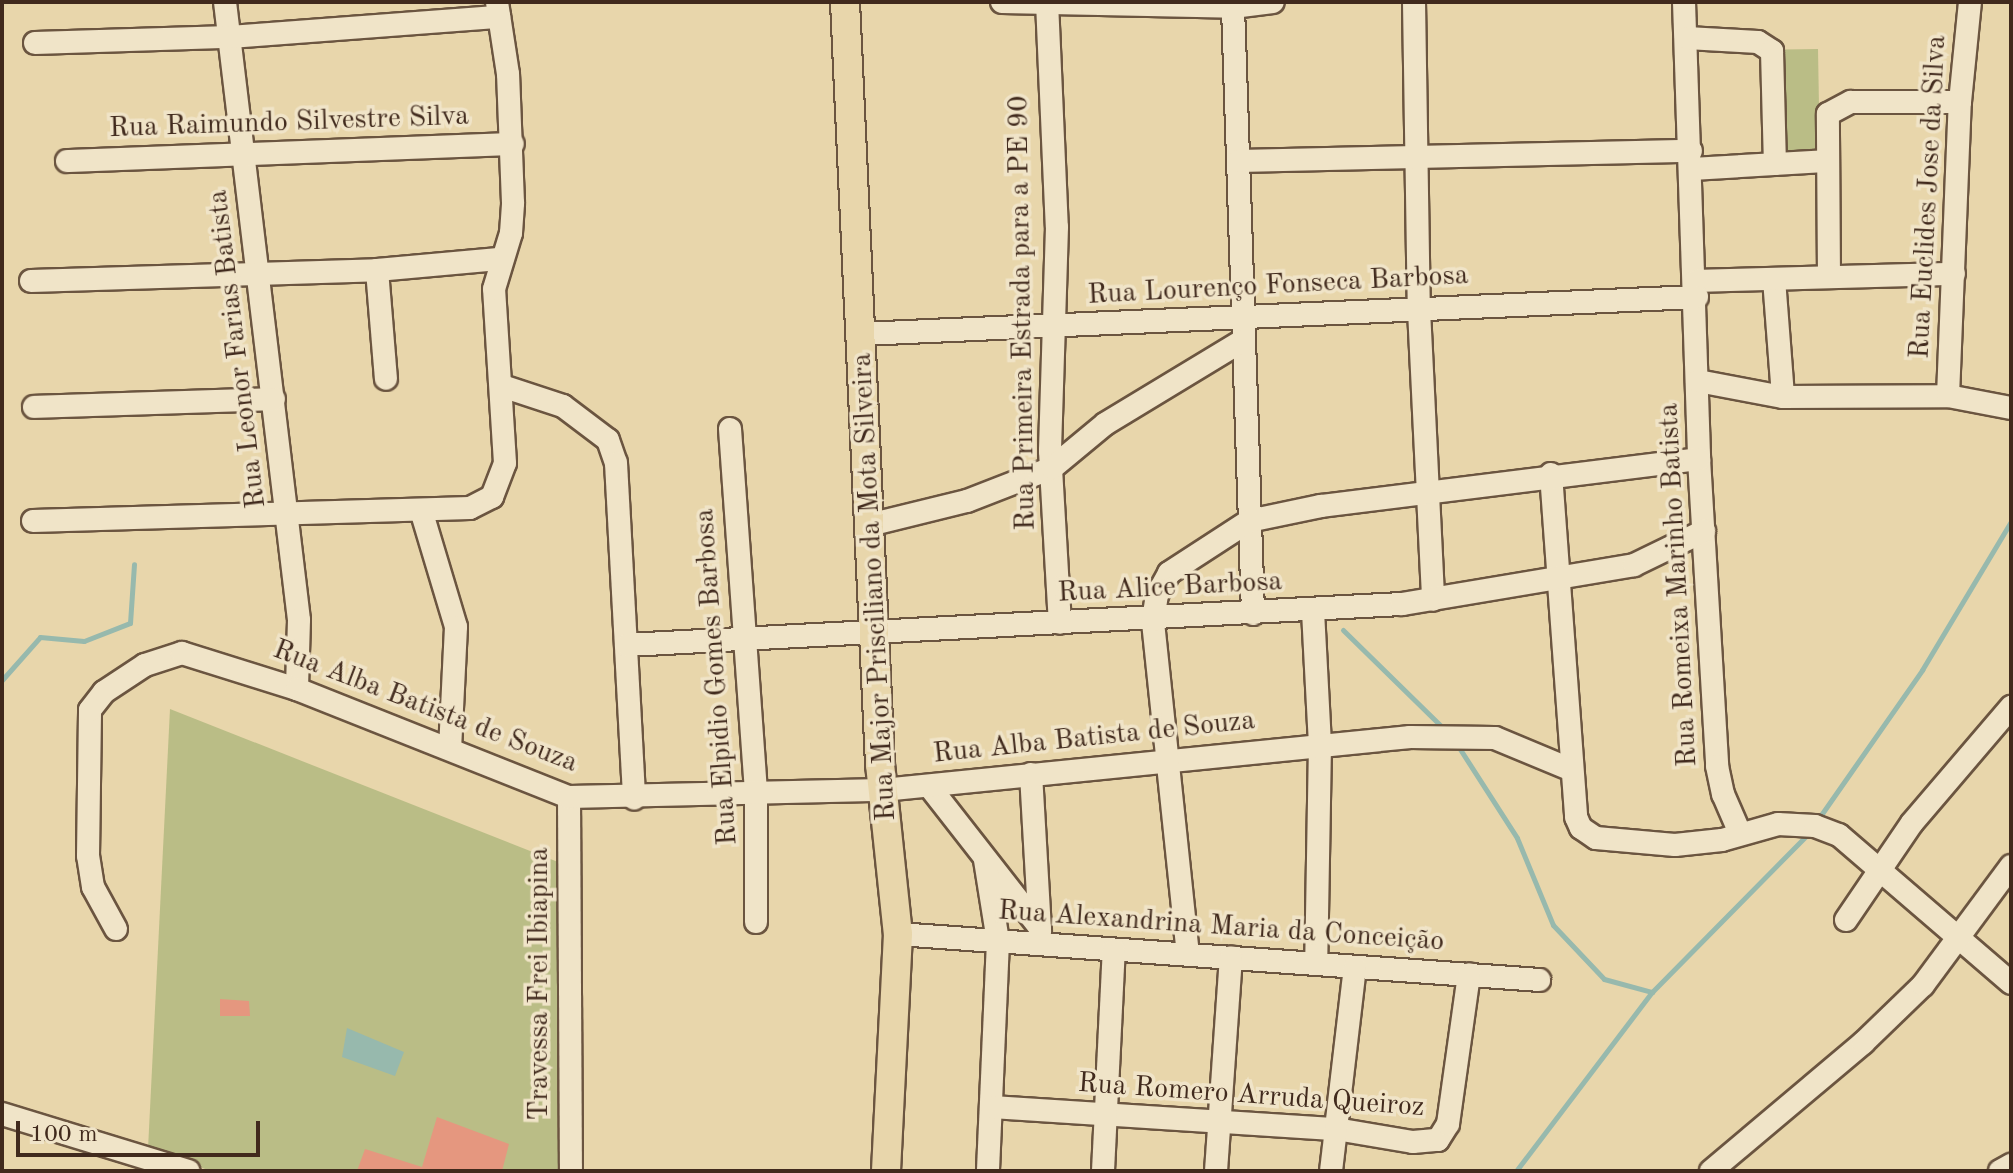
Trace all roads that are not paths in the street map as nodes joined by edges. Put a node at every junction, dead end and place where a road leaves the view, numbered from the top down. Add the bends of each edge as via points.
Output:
1 (225, 2) edge
2 (845, 2) edge
3 (1002, 2) edge
4 (1047, 2) edge
5 (1273, 2) edge
6 (1414, 2) edge
7 (1684, 2) edge
8 (1970, 2) edge
9 (1233, 7) junction
10 (498, 9) edge
11 (230, 37) junction
12 (1687, 38) junction
13 (35, 43) dead end
14 (1960, 102) junction
15 (513, 144) junction
16 (1418, 154) junction
17 (246, 157) junction
18 (1691, 160) junction
19 (67, 161) dead end
20 (1239, 161) junction
21 (1825, 161) junction
22 (1775, 164) junction
23 (499, 259) junction
24 (377, 270) junction
25 (1954, 274) junction
26 (260, 275) junction
27 (1829, 277) junction
28 (1774, 279) junction
29 (31, 281) dead end
30 (1696, 289) junction
31 (1419, 310) junction
32 (1241, 318) junction
33 (1052, 326) junction
34 (862, 334) junction
35 (1242, 341) junction
36 (386, 379) dead end
37 (1698, 381) junction
38 (502, 386) junction
39 (1948, 396) junction
40 (1783, 397) junction
41 (274, 399) junction
42 (34, 407) dead end
43 (2011, 408) edge
44 (730, 429) dead end
45 (1699, 459) junction
46 (1052, 468) junction
47 (1551, 474) junction
48 (1428, 491) junction
49 (421, 510) junction
50 (288, 513) junction
51 (33, 521) dead end
52 (1249, 521) junction
53 (869, 525) junction
54 (1704, 531) junction
55 (1557, 578) junction
56 (1433, 600) junction
57 (1313, 611) junction
58 (1253, 614) junction
59 (1153, 620) junction
60 (1060, 623) junction
61 (876, 631) junction
62 (744, 640) junction
63 (627, 645) junction
64 (297, 689) junction
65 (2011, 707) edge
66 (1320, 744) junction
67 (450, 748) junction
68 (1171, 759) junction
69 (1572, 770) junction
70 (1031, 774) junction
71 (929, 786) junction
72 (883, 790) junction
73 (756, 795) junction
74 (569, 797) junction
75 (634, 799) junction
76 (1739, 831) junction
77 (985, 860) junction
78 (2011, 866) edge
79 (1880, 870) junction
80 (1846, 920) dead end
81 (756, 922) dead end
82 (116, 929) dead end
83 (898, 934) junction
84 (1041, 936) junction
85 (1960, 938) junction
86 (998, 941) junction
87 (1114, 950) junction
88 (1188, 955) junction
89 (1231, 958) junction
90 (1316, 964) junction
91 (1355, 967) junction
92 (1469, 974) junction
93 (1539, 980) dead end
94 (2011, 983) edge
95 (992, 1107) junction
96 (2, 1114) edge
97 (1106, 1114) junction
98 (1219, 1119) junction
99 (1336, 1129) junction
100 (2011, 1165) edge
101 (189, 1171) edge
102 (571, 1171) edge
103 (886, 1171) edge
104 (988, 1171) edge
105 (1103, 1171) edge
106 (1216, 1171) edge
107 (1331, 1171) edge
108 (1711, 1171) edge
109 (2000, 1171) edge

1 - 11 street, Rua Leonor Farias Batista
2 - 34 main road, Rua Major Prisciliano da Mota Silveira
3 - 4 street
4 - 9 street
4 - 33 street, Rua Primeira Estrada para a PE 90 via 1057,227
5 - 9 street
6 - 16 street
7 - 12 street, Rua Romeixa Marinho Batista
8 - 14 street, Rua Euclides Jose da Silva
9 - 20 street
10 - 11 street
10 - 15 street
11 - 13 street
11 - 17 street, Rua Leonor Farias Batista
12 - 18 street, Rua Romeixa Marinho Batista
12 - 22 street via 1758,42 1772,51
14 - 21 street via 1836,106 1825,125
14 - 25 street, Rua Euclides Jose da Silva
15 - 17 street, Rua Raimundo Silvestre Silva
15 - 23 street via 511,233
16 - 18 street
16 - 20 street
16 - 31 street
17 - 19 street, Rua Raimundo Silvestre Silva
17 - 26 street, Rua Leonor Farias Batista
18 - 22 street
18 - 30 street, Rua Romeixa Marinho Batista
20 - 32 street
21 - 22 street
21 - 27 street
23 - 24 street
23 - 38 street via 494,289
24 - 26 street
24 - 36 street
25 - 27 street, Rua Lourenço Fonseca Barbosa
25 - 39 street, Rua Euclides Jose da Silva
26 - 29 street
26 - 41 street, Rua Leonor Farias Batista
27 - 28 street, Rua Lourenço Fonseca Barbosa
28 - 30 street, Rua Lourenço Fonseca Barbosa
28 - 40 street
30 - 31 street, Rua Lourenço Fonseca Barbosa
30 - 37 street, Rua Romeixa Marinho Batista
31 - 32 street, Rua Lourenço Fonseca Barbosa
31 - 48 street
32 - 33 street, Rua Lourenço Fonseca Barbosa
32 - 35 street
33 - 34 street, Rua Lourenço Fonseca Barbosa
33 - 46 street, Rua Primeira Estrada para a PE 90
34 - 53 main road, Rua Major Prisciliano da Mota Silveira
35 - 46 street via 1105,424
35 - 52 street
37 - 40 street
37 - 45 street, Rua Romeixa Marinho Batista
38 - 49 street via 501,482 492,497 470,508
38 - 63 street via 563,406 608,440 616,463
39 - 40 street
39 - 43 street
41 - 42 street
41 - 50 street, Rua Leonor Farias Batista
44 - 62 street, Rua Elpidio Gomes Barbosa
45 - 47 street
45 - 54 street, Rua Romeixa Marinho Batista
46 - 53 street via 967,501
46 - 60 street, Rua Primeira Estrada para a PE 90
47 - 48 street
47 - 55 street
48 - 52 street
48 - 56 street
49 - 50 street
49 - 67 street via 456,627
50 - 51 street
50 - 64 street, Rua Leonor Farias Batista via 299,620
52 - 58 street
52 - 59 street via 1169,573 1157,595
53 - 61 main road, Rua Major Prisciliano da Mota Silveira
54 - 55 street, Rua Alice Barbosa via 1634,565
54 - 76 street, Rua Romeixa Marinho Batista via 1717,766
55 - 56 street, Rua Alice Barbosa
55 - 69 street
56 - 57 street, Rua Alice Barbosa
57 - 58 street, Rua Alice Barbosa
57 - 66 street
58 - 59 street, Rua Alice Barbosa
59 - 60 street, Rua Alice Barbosa
59 - 68 street
60 - 61 street, Rua Alice Barbosa
61 - 62 street, Rua Alice Barbosa
61 - 72 main road, Rua Major Prisciliano da Mota Silveira
62 - 63 street, Rua Alice Barbosa
62 - 73 street, Rua Elpidio Gomes Barbosa
63 - 75 street
64 - 67 street, Rua Alba Batista de Souza
64 - 82 street, Rua Alba Batista de Souza via 205,657 161,656 104,692 90,710 88,856 93,887
65 - 79 street via 1973,747
66 - 68 street, Rua Alba Batista de Souza
66 - 69 street, Rua Alba Batista de Souza via 1495,738
66 - 90 street
67 - 74 street, Rua Alba Batista de Souza
68 - 70 street, Rua Alba Batista de Souza
68 - 88 street
69 - 76 street via 1576,817 1596,838 1675,845 1722,840
70 - 71 street, Rua Alba Batista de Souza
70 - 84 street
71 - 72 street, Rua Alba Batista de Souza
71 - 77 street, Rua Major Prisciliano da Mota Silveira
72 - 73 street, Rua Alba Batista de Souza
72 - 83 main road, Rua Major Prisciliano da Mota Silveira
73 - 75 street, Rua Alba Batista de Souza
73 - 81 street, Rua Elpidio Gomes Barbosa
74 - 75 street, Rua Alba Batista de Souza
74 - 102 street, Travessa Frei Ibiapina
76 - 79 street via 1797,824 1839,835
77 - 84 street, Rua Major Prisciliano da Mota Silveira
77 - 86 street
78 - 85 street
79 - 80 street
79 - 85 street
83 - 86 street, Rua Alexandrina Maria da Conceição
83 - 103 main road, Rua Major Prisciliano da Mota Silveira
84 - 86 street, Rua Alexandrina Maria da Conceição
84 - 87 street, Rua Alexandrina Maria da Conceição
85 - 94 street
85 - 108 street via 1883,1025
86 - 95 street
87 - 88 street, Rua Alexandrina Maria da Conceição
87 - 97 street
88 - 89 street, Rua Alexandrina Maria da Conceição
89 - 90 street, Rua Alexandrina Maria da Conceição
89 - 98 street
90 - 91 street, Rua Alexandrina Maria da Conceição
91 - 92 street, Rua Alexandrina Maria da Conceição
91 - 99 street
92 - 93 street, Rua Alexandrina Maria da Conceição
92 - 99 street, Rua Romero Arruda Queiroz via 1448,1124 1438,1140
95 - 97 street, Rua Romero Arruda Queiroz
95 - 104 street
96 - 101 street
97 - 98 street, Rua Romero Arruda Queiroz
97 - 105 street
98 - 99 street, Rua Romero Arruda Queiroz
98 - 106 street
99 - 107 street
100 - 109 street

